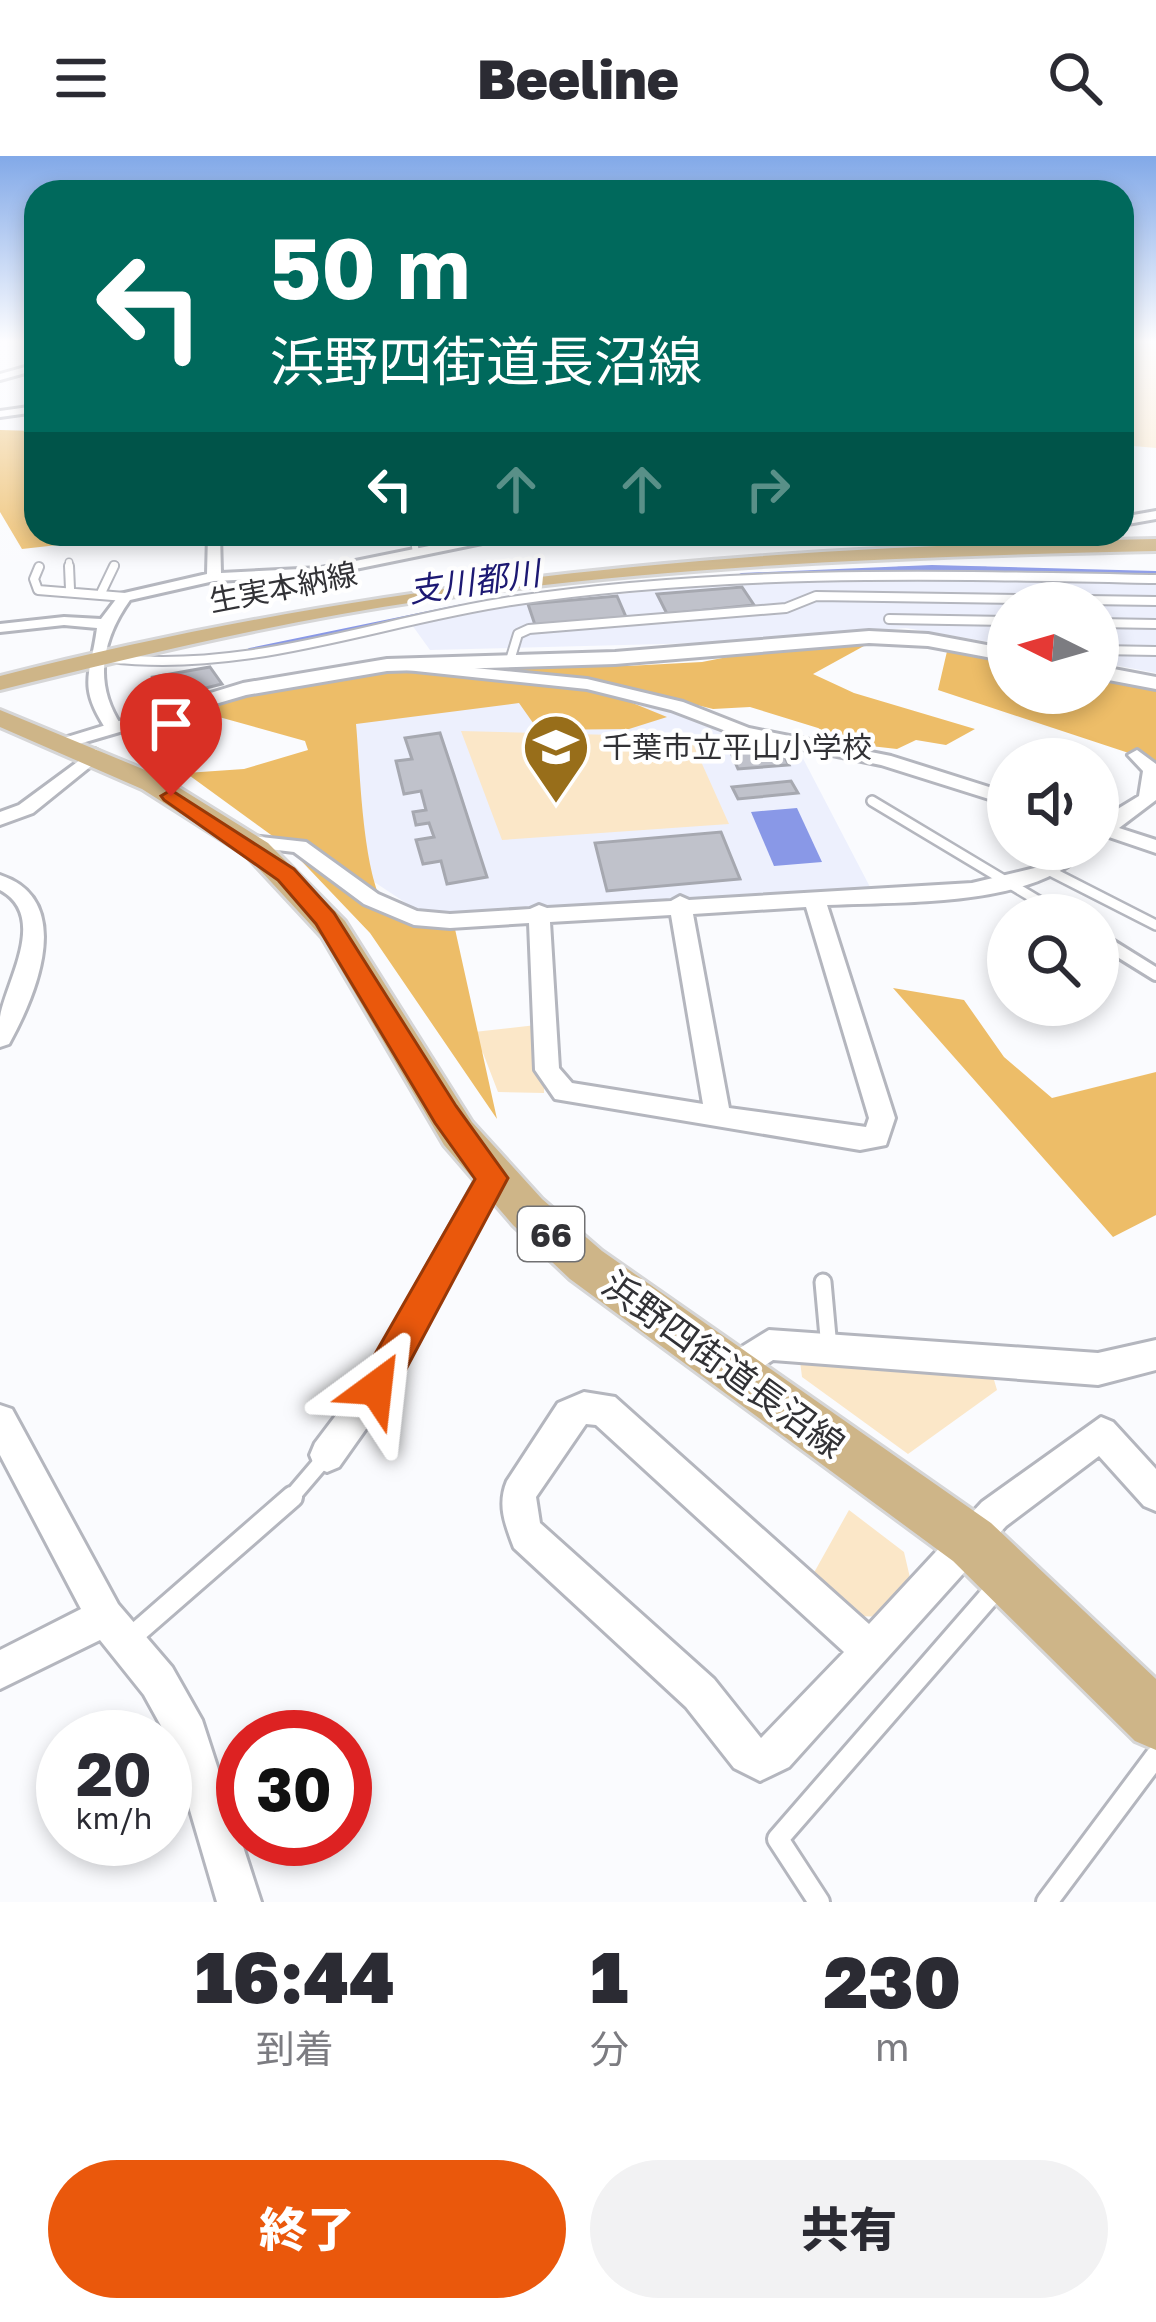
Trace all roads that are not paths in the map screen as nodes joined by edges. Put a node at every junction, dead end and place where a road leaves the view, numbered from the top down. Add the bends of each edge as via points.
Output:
1 (214, 546) edge
2 (415, 546) edge
3 (449, 546) edge
4 (837, 546) edge
5 (1121, 546) edge
6 (416, 553) junction
7 (69, 562) dead end
8 (115, 565) dead end
9 (39, 567) dead end
10 (214, 577) junction
11 (1156, 578) edge
12 (70, 589) junction
13 (102, 591) junction
14 (124, 597) junction
15 (1156, 601) edge
16 (889, 619) dead end
17 (987, 621) edge
18 (1119, 623) edge
19 (1156, 624) edge
20 (0, 628) edge
21 (101, 641) junction
22 (1119, 650) edge
23 (987, 651) edge
24 (1156, 651) edge
25 (511, 658) junction
26 (387, 665) junction
27 (0, 670) edge
28 (1119, 676) edge
29 (0, 683) edge
30 (1156, 683) edge
31 (0, 718) edge
32 (90, 740) junction
33 (1137, 755) dead end
34 (987, 792) edge
35 (872, 801) dead end
36 (1119, 817) edge
37 (0, 819) edge
38 (1119, 836) edge
39 (242, 841) junction
40 (1156, 848) edge
41 (1050, 871) joint
42 (0, 882) edge
43 (1012, 884) junction
44 (1028, 894) edge
45 (814, 898) junction
46 (680, 903) junction
47 (538, 912) junction
48 (1156, 925) edge
49 (1119, 951) edge
50 (1156, 974) edge
51 (0, 1038) edge
52 (718, 1117) junction
53 (492, 1178) junction
54 (823, 1282) dead end
55 (829, 1349) junction
56 (1156, 1354) edge
57 (733, 1370) junction
58 (0, 1421) edge
59 (327, 1455) joint
60 (1156, 1494) edge
61 (972, 1542) junction
62 (1007, 1575) junction
63 (116, 1629) junction
64 (871, 1650) junction
65 (0, 1670) edge
66 (1156, 1720) edge
67 (1156, 1756) edge
68 (238, 1902) edge
69 (819, 1902) edge
70 (1047, 1902) edge

1 - 10 street
2 - 6 lane
3 - 6 street
4 - 21 main road, 生実本納線 via 607,560 340,595
5 - 21 main road, 生実本納線 via 604,570
6 - 10 street via 305,574
7 - 12 lane
8 - 13 lane
9 - 12 lane via 38,590
10 - 14 street
11 - 21 lane via 838,574 506,602 191,664
12 - 13 lane
13 - 14 lane
14 - 21 street
15 - 25 lane via 816,596 786,608 529,628 518,634
16 - 17 lane
18 - 19 lane
20 - 21 street via 64,621
21 - 27 main road, 生実本納線
21 - 29 main road, 生実本納線
21 - 32 street
22 - 24 lane
23 - 25 street via 869,637 615,658
25 - 26 street
26 - 32 street via 282,680
26 - 34 street via 587,684
28 - 30 street
31 - 32 main road, 浜野四街道長沼線 / 66
32 - 37 street via 26,809
32 - 39 main road, 浜野四街道長沼線 / 66
33 - 36 street via 1152,770 1148,798
35 - 43 lane
38 - 40 street
39 - 47 street via 299,846 371,899 414,918
39 - 53 main road, 浜野四街道長沼線 / 66 via 325,918
41 - 43 street
41 - 48 lane
42 - 51 street via 23,897 33,945 30,974
43 - 44 lane
43 - 45 street
45 - 46 street
45 - 52 street via 882,1130 860,1139
46 - 47 street
46 - 52 street
47 - 52 street via 553,1082 564,1092
49 - 50 lane
53 - 57 main road, 浜野四街道長沼線 / 66 via 586,1265
53 - 59 street via 376,1388
54 - 55 lane
55 - 56 street via 1099,1369
55 - 57 street via 769,1345
57 - 61 main road, 浜野四街道長沼線 / 66
58 - 63 street
59 - 63 lane via 279,1513
60 - 61 street via 1101,1434 994,1514
61 - 62 main road, 浜野四街道長沼線 / 66
61 - 64 street
62 - 66 main road, 浜野四街道長沼線 / 66
62 - 69 lane via 778,1839
63 - 65 street
63 - 68 street via 188,1734
64 - 64 street via 603,1409 570,1415 519,1493 527,1535 700,1693 760,1761
67 - 70 lane

